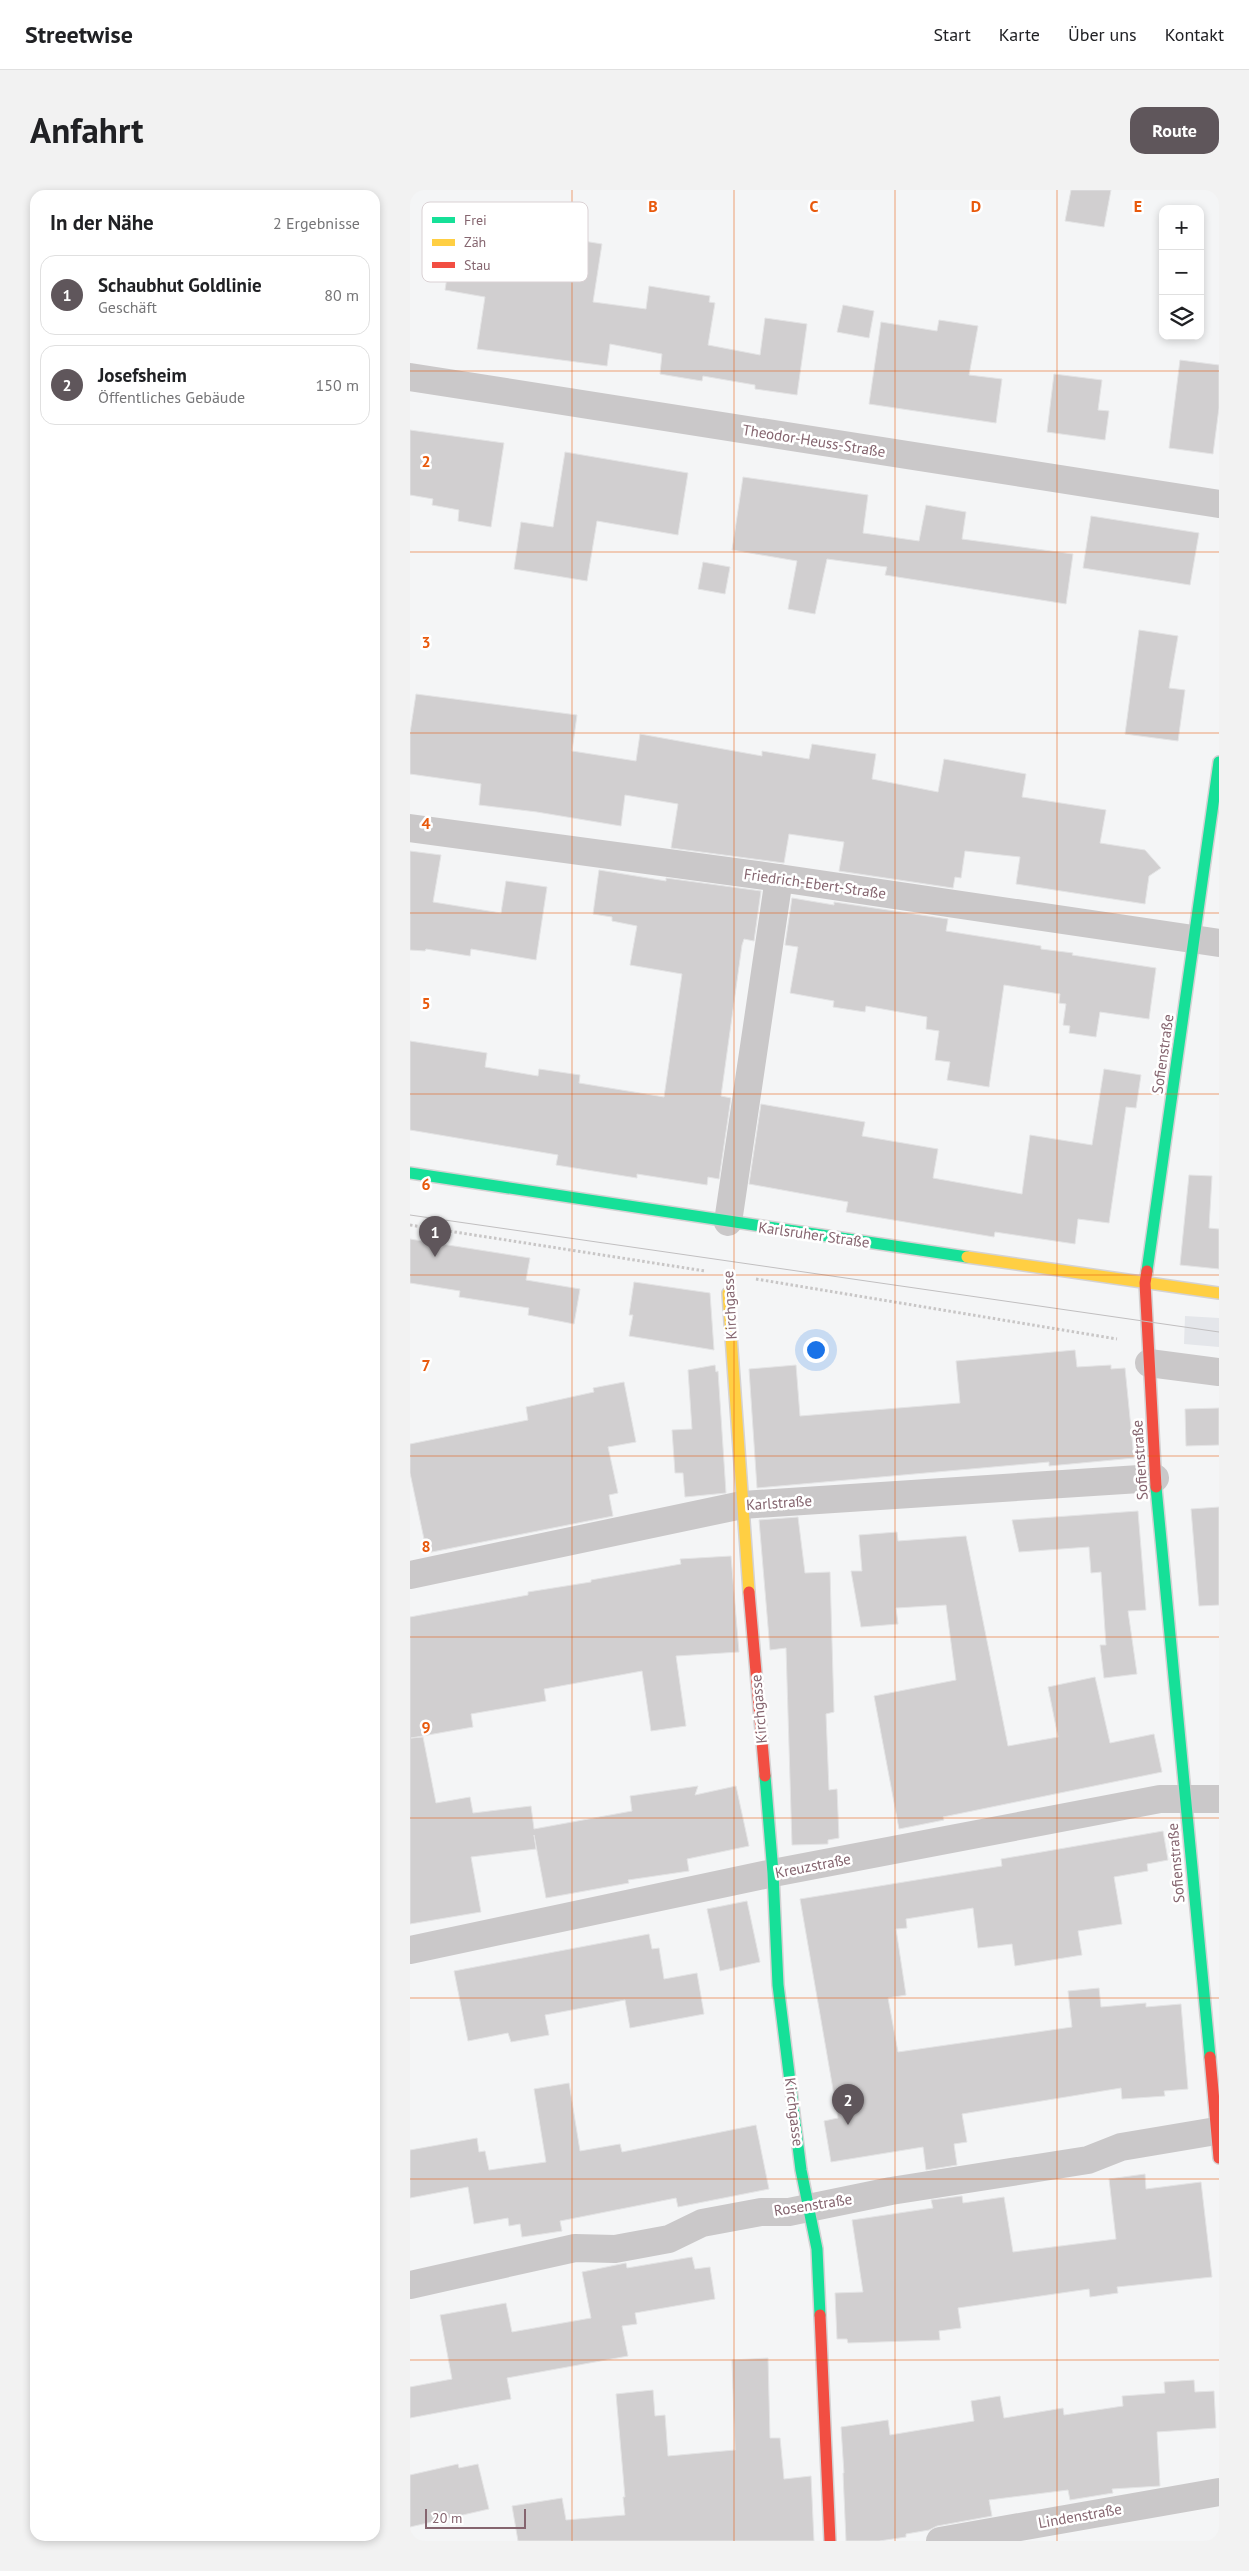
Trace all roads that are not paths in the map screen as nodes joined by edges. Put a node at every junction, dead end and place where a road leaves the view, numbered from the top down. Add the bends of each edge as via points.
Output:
1 (410, 377) edge
2 (1219, 504) edge
3 (1219, 762) edge
4 (410, 828) edge
5 (779, 878) junction
6 (1207, 942) edge
7 (410, 1173) edge
8 (728, 1222) junction
9 (1145, 1283) junction
10 (728, 1293) road end
11 (1219, 1293) edge
12 (1148, 1354) junction
13 (1219, 1372) edge
14 (1155, 1478) junction
15 (742, 1505) junction
16 (410, 1574) edge
17 (1185, 1798) junction
18 (1219, 1799) edge
19 (773, 1873) junction
20 (410, 1950) edge
21 (1218, 2131) edge
22 (1219, 2158) edge
23 (808, 2208) junction
24 (410, 2284) edge
25 (1219, 2492) edge
26 (830, 2541) edge
27 (940, 2541) edge

1 - 2 street, Theodor-Heuss-Straße
3 - 6 street, Sofienstraße
4 - 5 street, Friedrich-Ebert-Straße
5 - 6 street, Friedrich-Ebert-Straße
5 - 8 street
6 - 9 street, Sofienstraße
7 - 8 street, Karlsruher Straße
8 - 9 street, Karlsruher Straße
9 - 11 street, Karlsruher Straße
9 - 12 street, Sofienstraße
10 - 15 street, Kirchgasse
12 - 13 street
12 - 14 street, Sofienstraße
14 - 15 street, Karlstraße
14 - 17 street, Sofienstraße
15 - 16 street, Karlstraße
15 - 19 street, Kirchgasse
17 - 18 street, Kreuzstraße
17 - 19 street, Kreuzstraße via 1160,1799
17 - 21 street, Sofienstraße
19 - 20 street, Kreuzstraße
19 - 23 street, Kirchgasse via 778,1985
21 - 22 street, Sofienstraße
21 - 23 street, Rosenstraße via 1121,2147 1088,2160 892,2191
23 - 24 street, Rosenstraße via 761,2212 702,2224 669,2239 615,2250 575,2248
23 - 26 street, Kirchgasse via 817,2249
25 - 27 street, Lindenstraße

